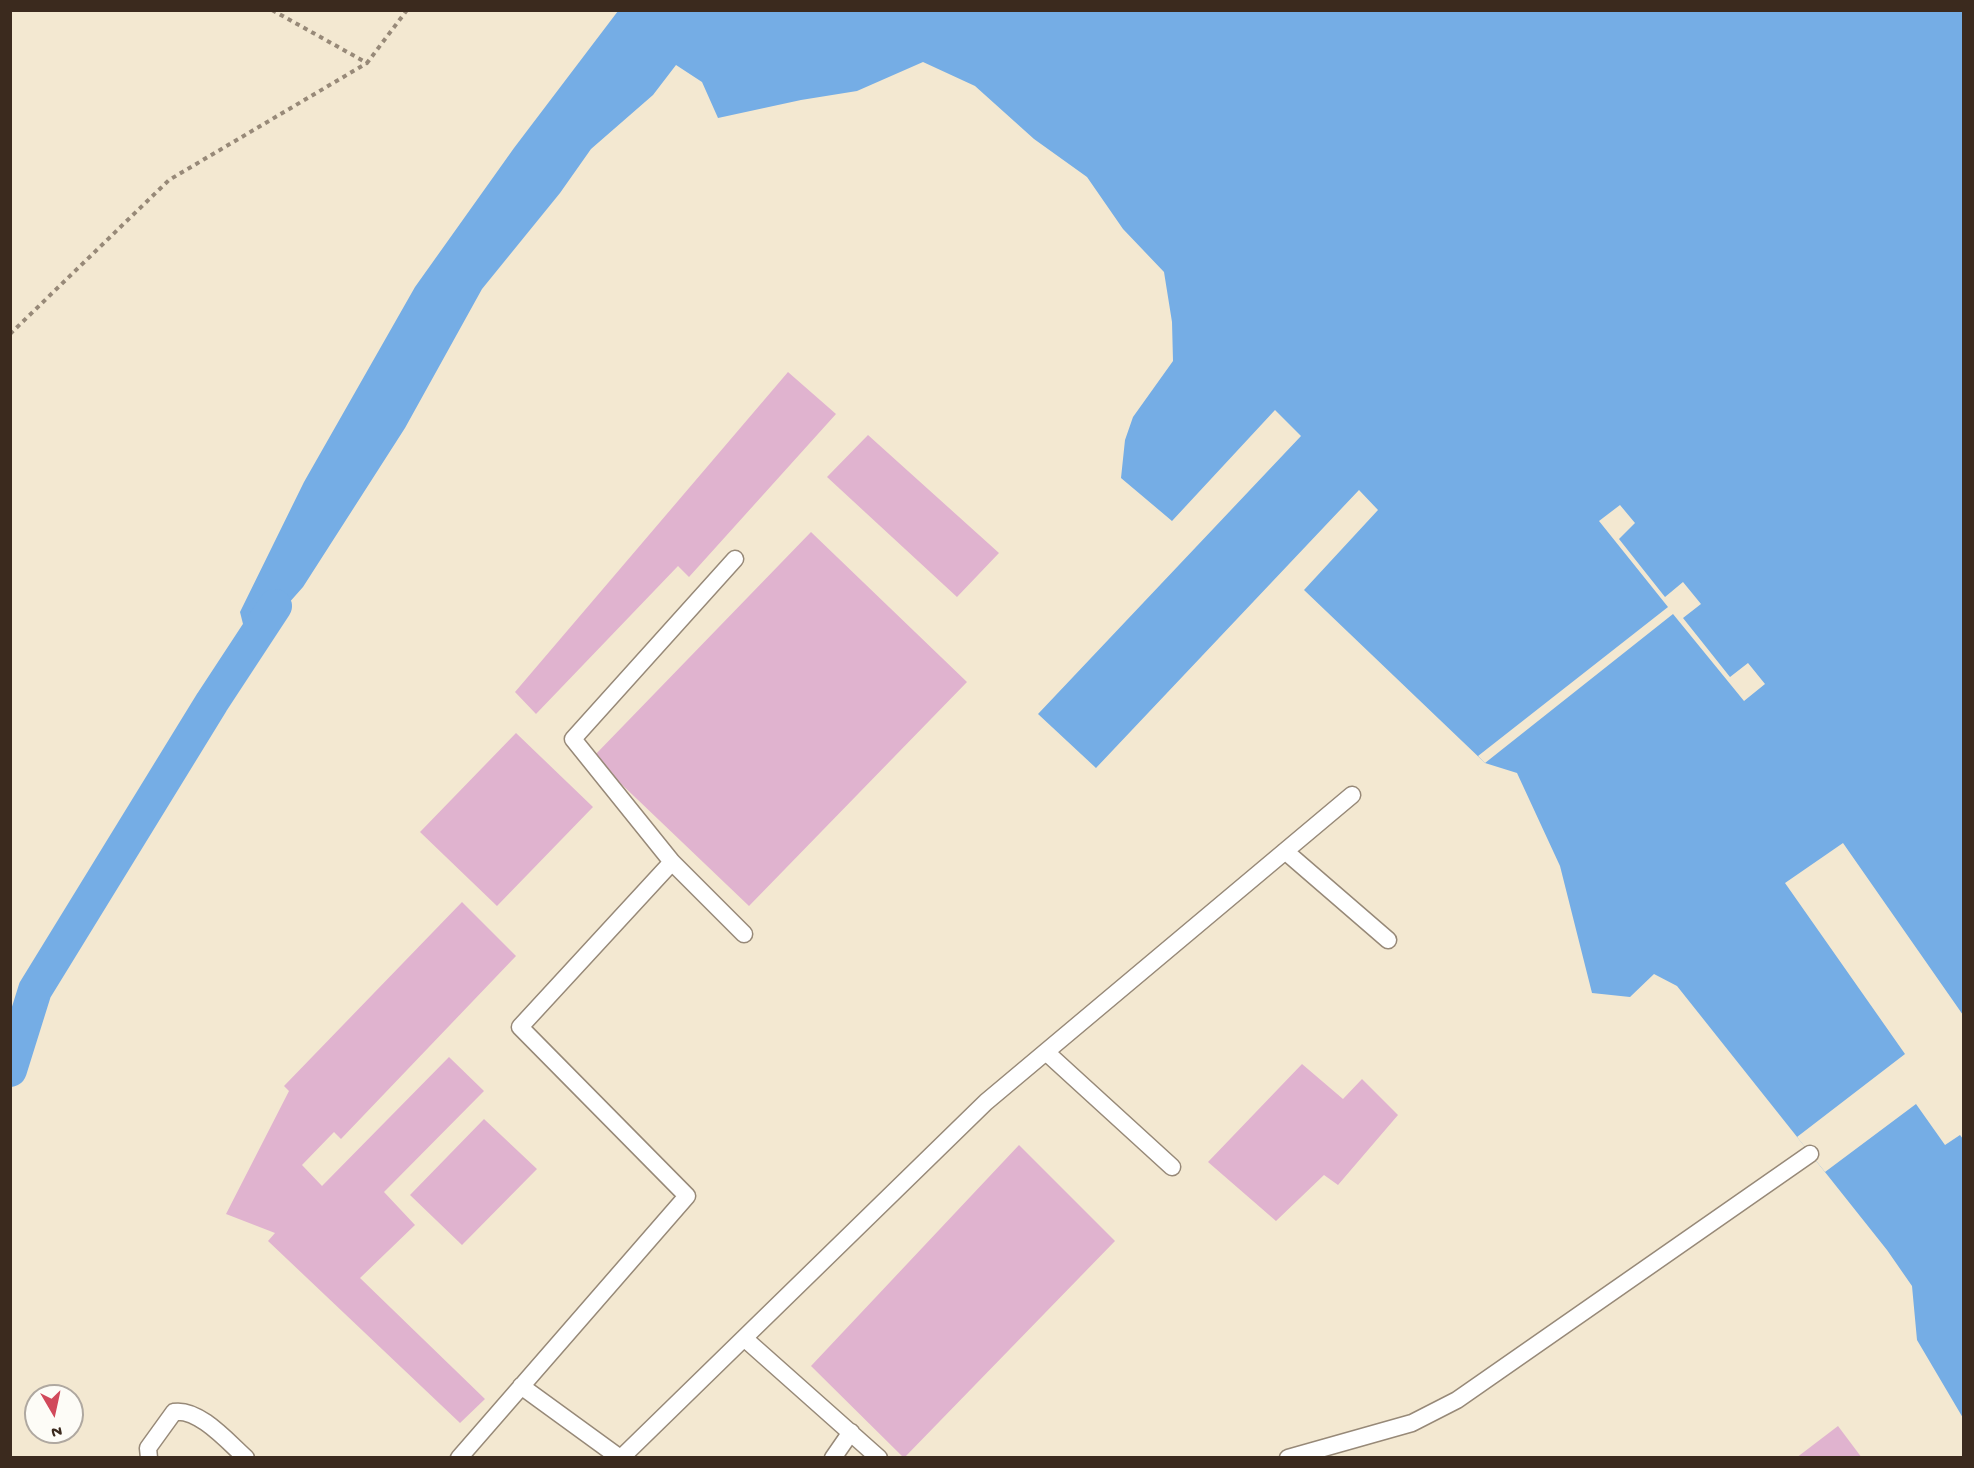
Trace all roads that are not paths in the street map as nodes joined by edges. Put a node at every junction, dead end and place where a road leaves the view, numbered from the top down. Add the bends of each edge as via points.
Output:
1 (735, 559) dead end
2 (1352, 795) dead end
3 (1285, 851) junction
4 (672, 862) junction
5 (744, 934) dead end
6 (1388, 940) dead end
7 (1046, 1052) junction
8 (1810, 1154) dead end
9 (1172, 1167) dead end
10 (744, 1338) junction
11 (521, 1386) junction
12 (851, 1432) junction
13 (149, 1458) edge
14 (246, 1458) edge
15 (459, 1458) edge
16 (620, 1458) edge
17 (833, 1458) edge
18 (879, 1458) edge
19 (1288, 1458) edge

1 - 4 lane via 573,739
2 - 3 lane
3 - 6 lane
3 - 7 lane
4 - 5 lane
4 - 11 lane via 520,1027 687,1196
7 - 9 lane
7 - 10 lane via 986,1102
8 - 19 lane via 1457,1400 1412,1423
10 - 12 lane
10 - 16 lane
11 - 15 lane
11 - 16 lane
12 - 17 lane
12 - 18 lane
13 - 14 lane via 148,1448 174,1412 183,1410 197,1416

